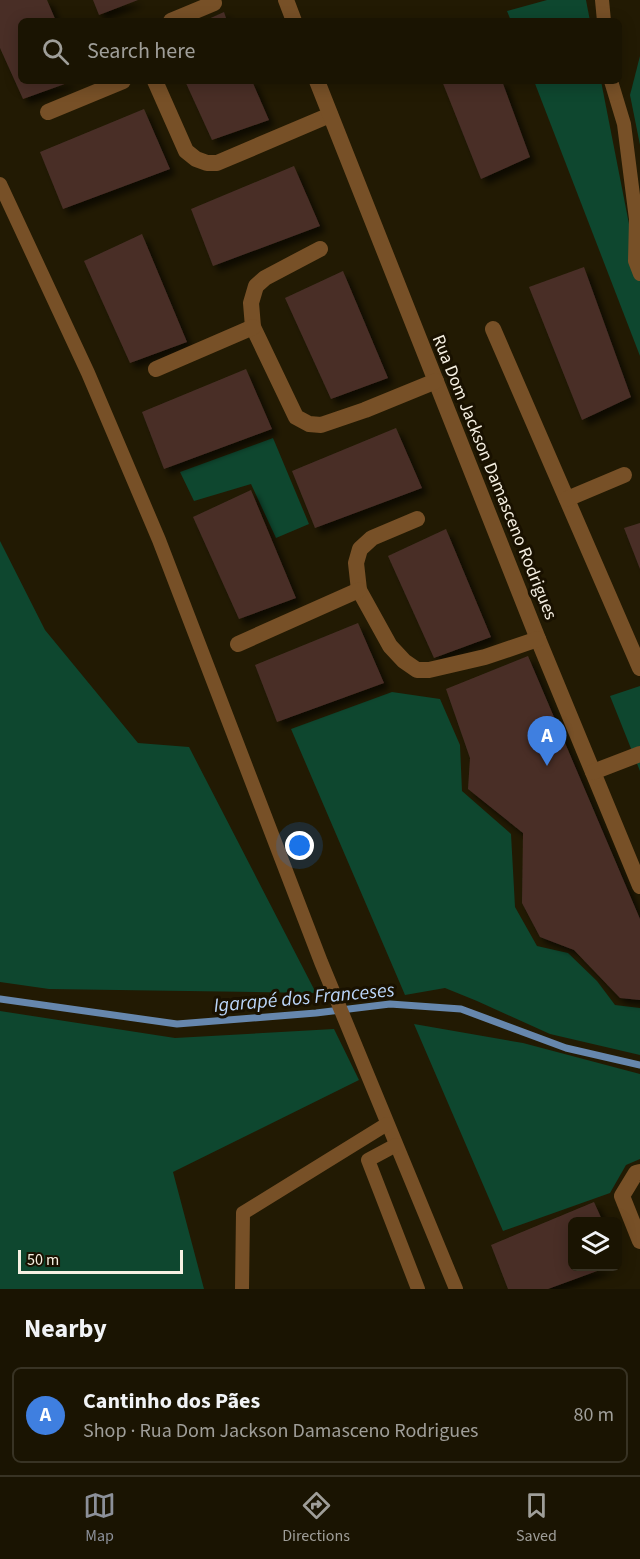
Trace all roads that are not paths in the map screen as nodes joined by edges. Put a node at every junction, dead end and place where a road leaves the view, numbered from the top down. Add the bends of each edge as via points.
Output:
1 (286, 0) edge
2 (602, 0) edge
3 (214, 3) dead end
4 (178, 18) edge
5 (293, 18) edge
6 (604, 18) edge
7 (116, 84) edge
8 (156, 84) edge
9 (318, 84) edge
10 (612, 84) edge
11 (48, 112) dead end
12 (330, 115) junction
13 (0, 184) edge
14 (320, 249) dead end
15 (638, 264) edge
16 (253, 327) junction
17 (493, 329) dead end
18 (156, 369) dead end
19 (436, 381) junction
20 (624, 475) dead end
21 (567, 499) junction
22 (417, 519) dead end
23 (360, 590) junction
24 (538, 639) junction
25 (238, 644) dead end
26 (640, 668) edge
27 (640, 753) edge
28 (593, 772) junction
29 (640, 886) edge
30 (387, 1124) junction
31 (396, 1145) junction
32 (640, 1172) edge
33 (640, 1241) edge
34 (242, 1289) edge
35 (418, 1289) edge
36 (456, 1289) edge

1 - 5 street
2 - 6 lane
3 - 4 street
7 - 11 street
8 - 12 street via 186,151 207,163 217,163
9 - 12 street, Rua Dom Jackson Damasceno Rodrigues
10 - 15 lane via 624,124
12 - 19 street, Rua Dom Jackson Damasceno Rodrigues
13 - 30 lane via 88,372 159,540
14 - 16 street via 256,286 251,303
16 - 18 street
16 - 19 street via 296,417 309,424 321,425 354,414
17 - 21 street
19 - 24 street, Rua Dom Jackson Damasceno Rodrigues
20 - 21 street
21 - 26 street
22 - 23 street via 372,538 360,549 356,563
23 - 24 street via 390,646 417,670 485,657
23 - 25 street
24 - 28 street, Rua Dom Jackson Damasceno Rodrigues
27 - 28 street
28 - 29 street, Rua Dom Jackson Damasceno Rodrigues
30 - 31 lane
30 - 34 lane via 243,1213
31 - 35 lane via 368,1160
31 - 36 lane
32 - 33 street via 622,1196

